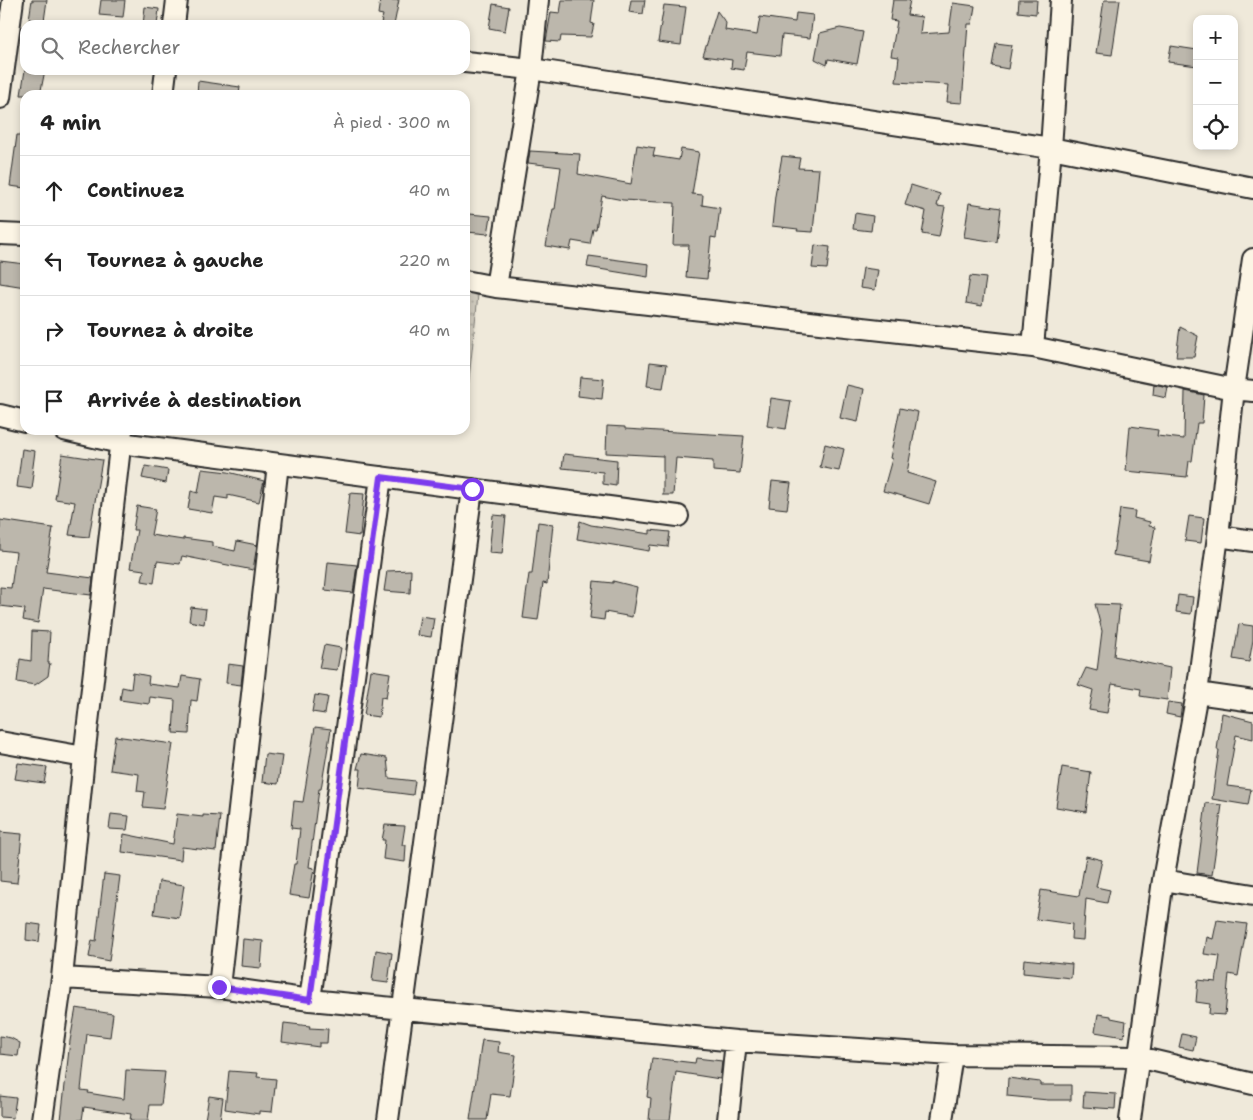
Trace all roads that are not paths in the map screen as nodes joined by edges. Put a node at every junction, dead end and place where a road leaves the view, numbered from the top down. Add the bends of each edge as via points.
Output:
1 (13, 0) edge
2 (177, 0) edge
3 (538, 0) edge
4 (1061, 0) edge
5 (175, 20) edge
6 (11, 38) edge
7 (470, 63) edge
8 (531, 69) junction
9 (165, 75) edge
10 (164, 90) edge
11 (0, 98) edge
12 (1051, 148) junction
13 (1253, 188) edge
14 (0, 234) edge
15 (20, 235) edge
16 (1253, 259) edge
17 (470, 282) edge
18 (496, 287) junction
19 (1033, 347) junction
20 (1243, 390) edge
21 (0, 415) edge
22 (20, 420) edge
23 (105, 435) edge
24 (121, 437) edge
25 (278, 464) junction
26 (381, 477) junction
27 (472, 489) junction
28 (678, 516) dead end
29 (1218, 536) junction
30 (1253, 541) edge
31 (1197, 692) junction
32 (1253, 701) edge
33 (0, 742) edge
34 (84, 757) junction
35 (1163, 880) junction
36 (1253, 895) edge
37 (62, 978) junction
38 (219, 987) junction
39 (310, 1000) junction
40 (403, 1010) junction
41 (736, 1041) junction
42 (952, 1055) junction
43 (1138, 1057) junction
44 (1253, 1084) edge
45 (42, 1120) edge
46 (388, 1120) edge
47 (728, 1120) edge
48 (942, 1120) edge
49 (1130, 1120) edge

1 - 6 street
2 - 5 street
3 - 8 street
4 - 12 street
6 - 11 street
7 - 8 street
8 - 12 street
8 - 18 street
9 - 10 street
12 - 13 street
12 - 19 street
14 - 15 street
16 - 20 street
17 - 18 street
18 - 19 street
19 - 20 street
20 - 29 street
21 - 22 street
23 - 24 street
24 - 25 street
24 - 34 street
25 - 26 street
25 - 38 street
26 - 27 street
26 - 39 street
27 - 28 street
27 - 40 street
29 - 30 street
29 - 31 street
31 - 32 street
31 - 35 street
33 - 34 street
34 - 37 street
35 - 36 street
35 - 43 street
37 - 38 street
37 - 45 street
38 - 39 street
39 - 40 street
40 - 41 street
40 - 46 street
41 - 42 street
41 - 47 street
42 - 43 street
42 - 48 street
43 - 44 street
43 - 49 street

